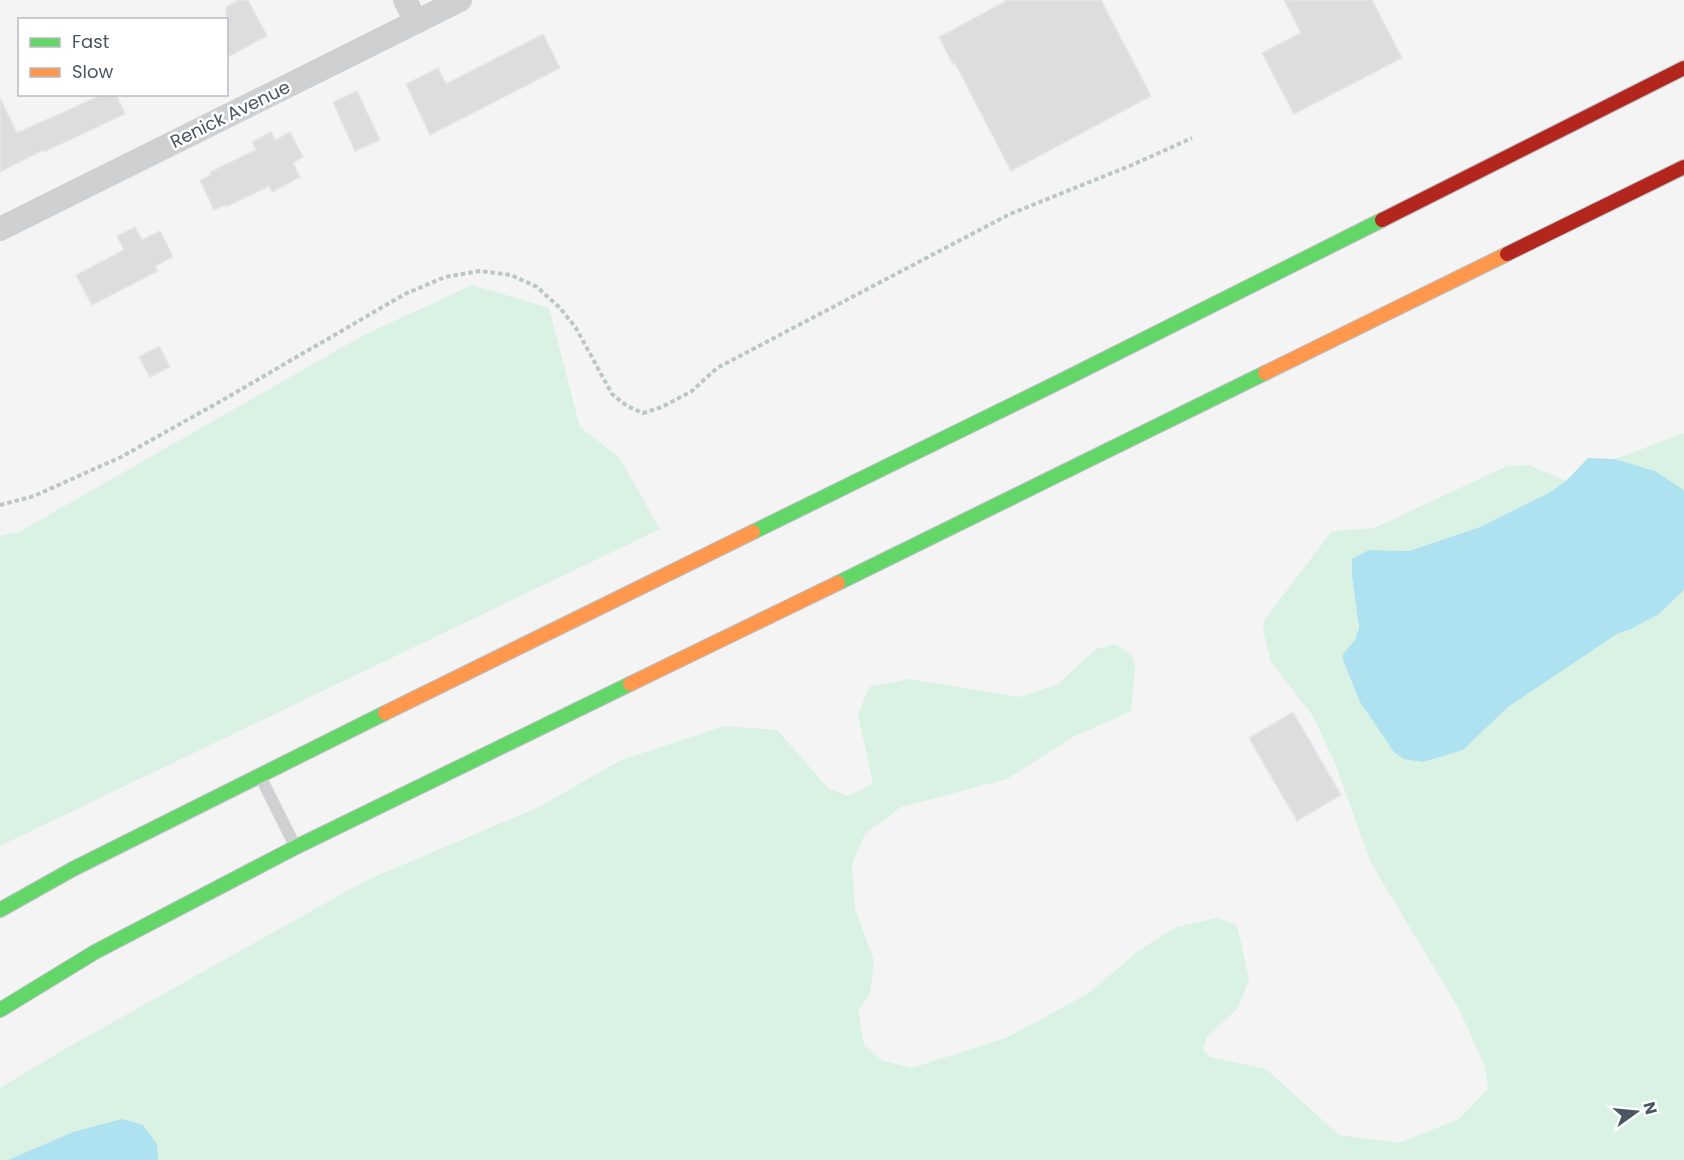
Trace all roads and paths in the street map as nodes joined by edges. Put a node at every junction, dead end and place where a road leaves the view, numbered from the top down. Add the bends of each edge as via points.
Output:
1 (405, 0) edge
2 (460, 0) edge
3 (416, 22) junction
4 (1684, 68) edge
5 (1192, 138) dead end
6 (1684, 167) edge
7 (0, 229) edge
8 (0, 505) edge
9 (260, 775) junction
10 (296, 847) junction
11 (0, 910) edge
12 (0, 1010) edge

1 - 3 street
2 - 3 street, Renick Avenue
3 - 7 street, Renick Avenue
4 - 9 highway via 1071,376
5 - 8 path via 1010,214 717,368 692,391 643,413 612,394 576,327 537,287 511,275 480,271 445,277 405,294 121,457 33,496
6 - 10 highway
9 - 10 lane
9 - 11 highway
10 - 12 highway via 95,952

